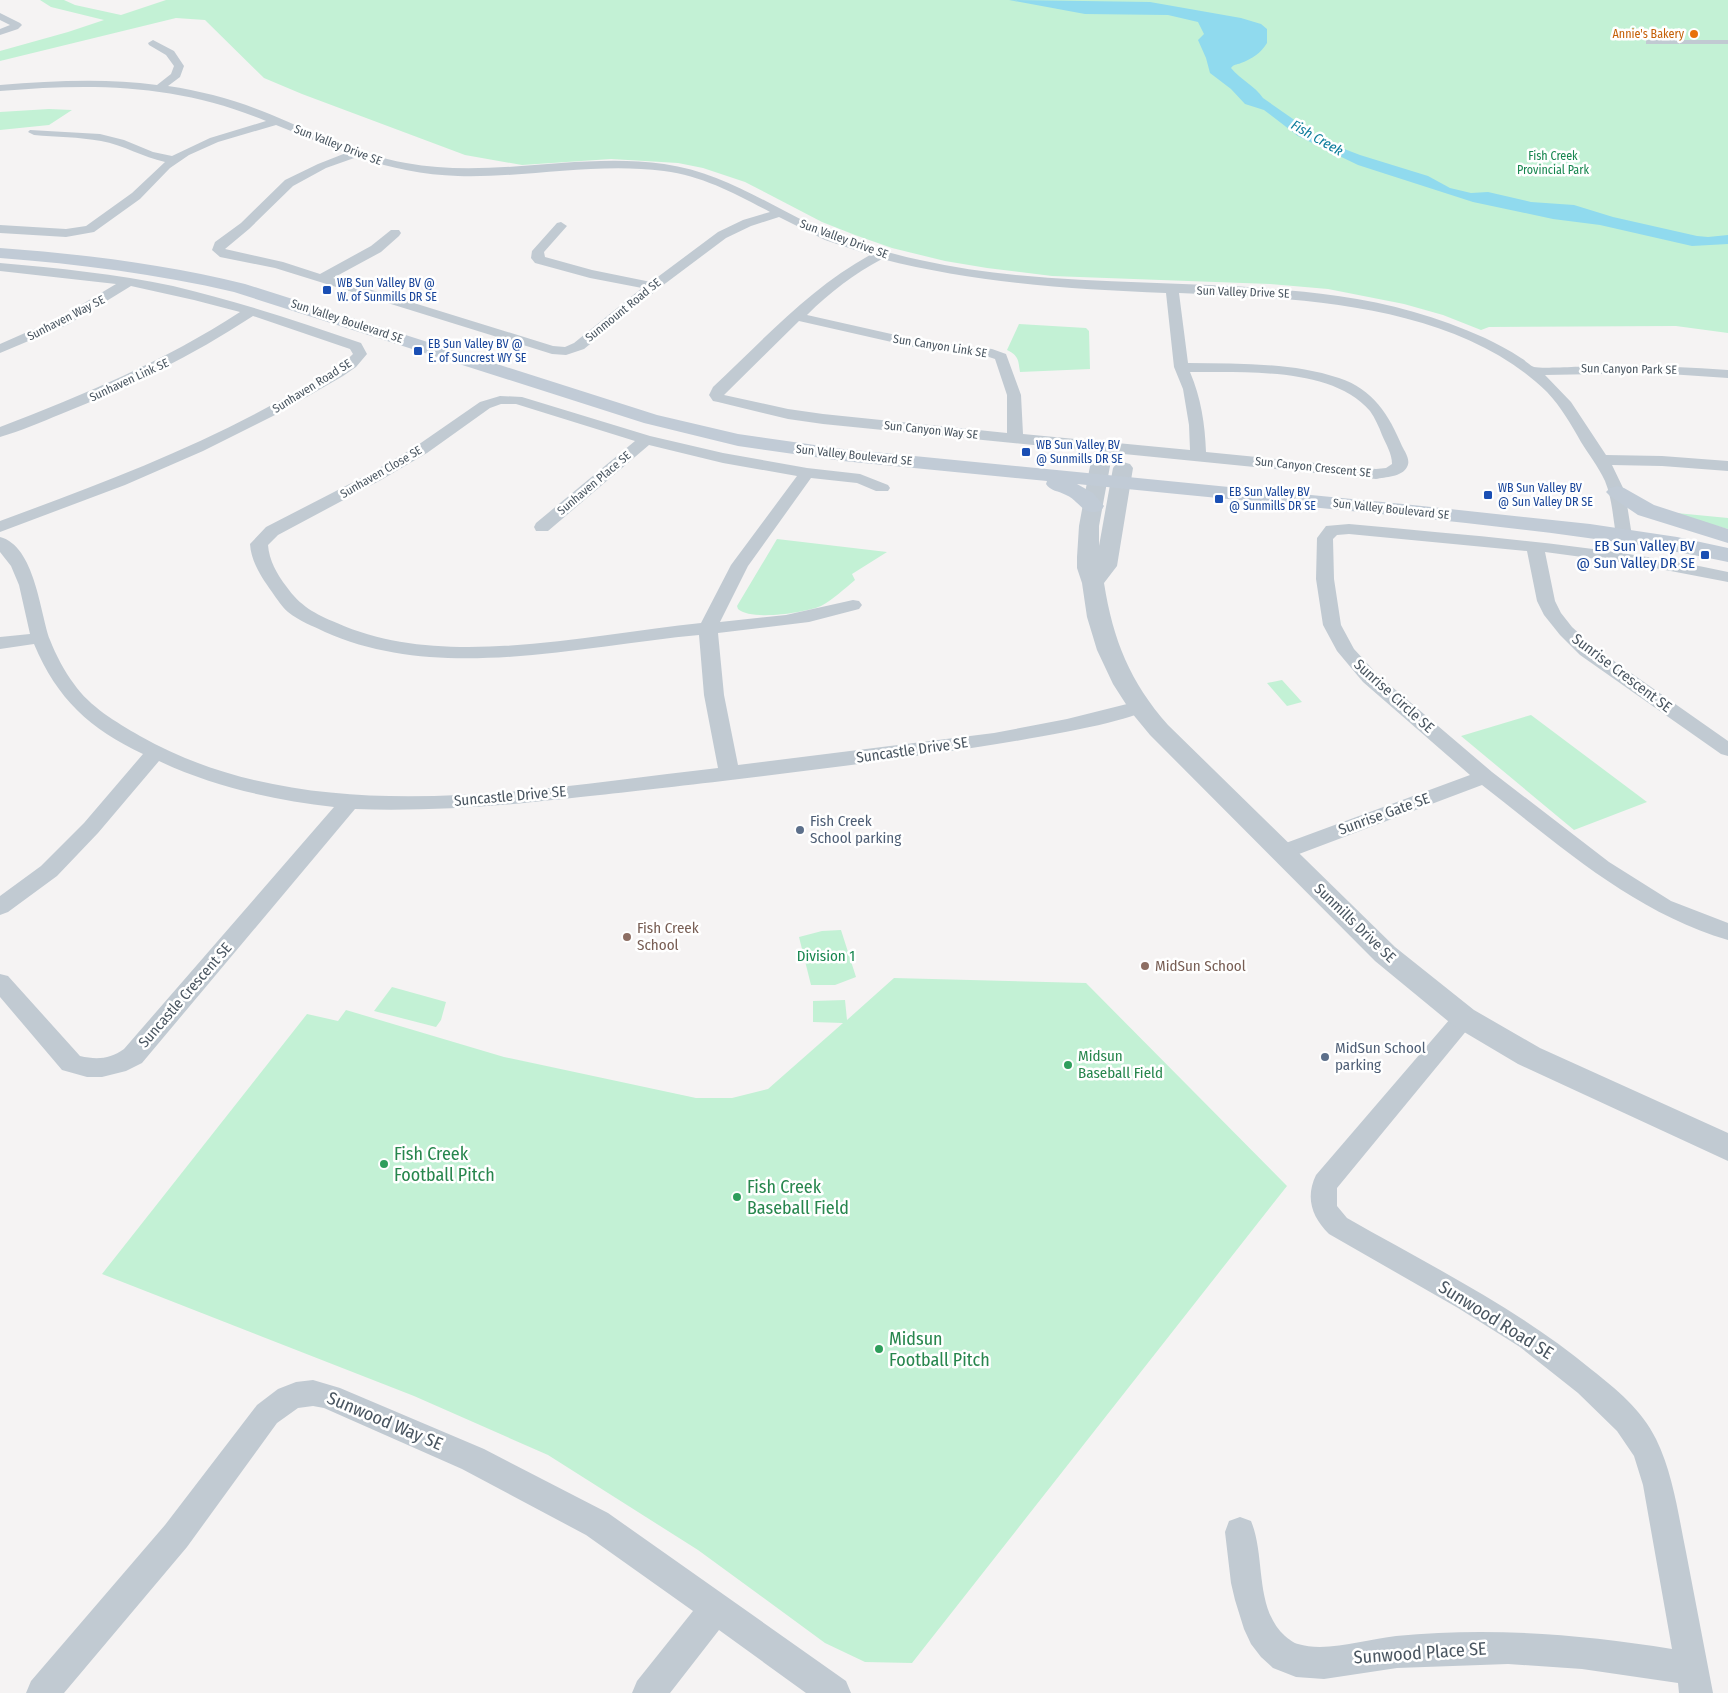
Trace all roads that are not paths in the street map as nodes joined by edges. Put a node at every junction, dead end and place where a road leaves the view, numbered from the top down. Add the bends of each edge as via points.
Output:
1 (0, 16) edge
2 (0, 32) edge
3 (1649, 42) dead end
4 (1728, 42) edge
5 (153, 43) dead end
6 (36, 74) dead end
7 (27, 86) junction
8 (0, 88) edge
9 (158, 88) junction
10 (276, 121) junction
11 (34, 132) dead end
12 (358, 153) junction
13 (173, 160) junction
14 (781, 213) junction
15 (561, 226) dead end
16 (0, 229) edge
17 (395, 234) dead end
18 (0, 243) edge
19 (0, 254) edge
20 (881, 254) junction
21 (0, 268) edge
22 (322, 278) junction
23 (130, 282) junction
24 (652, 286) junction
25 (1172, 289) junction
26 (251, 311) junction
27 (798, 317) junction
28 (0, 349) edge
29 (1182, 367) junction
30 (1529, 371) junction
31 (1728, 374) edge
32 (0, 432) edge
33 (1014, 438) junction
34 (646, 440) junction
35 (1198, 456) junction
36 (1601, 460) junction
37 (1728, 466) edge
38 (807, 473) junction
39 (1016, 473) junction
40 (1099, 473) junction
41 (1122, 476) junction
42 (882, 488) dead end
43 (1617, 492) junction
44 (1093, 506) junction
45 (0, 527) edge
46 (542, 527) dead end
47 (1623, 528) junction
48 (1728, 537) edge
49 (0, 542) edge
50 (1535, 547) junction
51 (1728, 555) edge
52 (1728, 577) edge
53 (1093, 583) junction
54 (853, 605) dead end
55 (708, 628) junction
56 (40, 638) junction
57 (0, 642) edge
58 (1139, 707) junction
59 (1728, 750) edge
60 (155, 753) junction
61 (729, 773) junction
62 (1485, 777) junction
63 (350, 802) junction
64 (1282, 852) junction
65 (0, 907) edge
66 (1728, 932) edge
67 (0, 982) edge
68 (1464, 1018) junction
69 (1728, 1148) edge
70 (1240, 1532) dead end
71 (716, 1608) junction
72 (1693, 1681) edge
73 (43, 1693) edge
74 (649, 1693) edge
75 (834, 1693) edge

1 - 2 street via 17,25
3 - 4 street
5 - 9 street via 170,53 179,66 176,75
6 - 7 street
7 - 8 street, Sun Valley Drive SE
7 - 9 street, Sun Valley Drive SE
9 - 10 street, Sun Valley Drive SE via 219,100
10 - 12 street, Sun Valley Drive SE
10 - 13 street via 209,142
11 - 13 street via 100,137
12 - 14 street, Sun Valley Drive SE via 408,168 460,173 605,165 660,168 724,184
12 - 22 street, Sunmount Road SE via 289,183 218,248 225,254
13 - 16 street via 136,196 90,229 66,233
14 - 20 street, Sun Valley Drive SE via 816,231
14 - 24 street, Sunmount Road SE via 722,235
15 - 24 street via 538,251 540,260
17 - 22 street via 376,249
18 - 40 main road, Sun Valley Boulevard SE via 128,254 238,274 713,420 822,438
19 - 39 main road, Sun Valley Boulevard SE via 131,266 239,288 651,419 719,436 801,450
20 - 25 street, Sun Valley Drive SE via 1012,280
20 - 27 street, Sun Canyon Way SE via 850,271
21 - 23 street, Sunhaven Road SE
22 - 24 street, Sunmount Road SE via 561,351 579,346
23 - 26 street, Sunhaven Road SE
23 - 28 street, Sunhaven Way SE via 64,322
25 - 29 street
25 - 30 street, Sun Valley Drive SE via 1294,294 1378,307 1459,332 1504,354
26 - 32 street, Sunhaven Link SE via 152,370 84,401
26 - 45 street, Sunhaven Road SE via 356,346 360,354 312,388 235,431 134,476
27 - 33 street, Sun Canyon Link SE via 898,340 1001,357 1014,395
27 - 33 street, Sun Canyon Way SE via 718,390 718,398 823,420
29 - 35 street via 1195,409
29 - 35 street, Sun Canyon Crescent SE via 1285,371 1340,384 1375,408 1400,458 1400,466 1376,474
30 - 31 street, Sun Canyon Park SE via 1654,369
30 - 36 street, Sun Valley Drive SE via 1565,404
33 - 35 street, Sun Canyon Way SE
34 - 38 street, Sunhaven Close SE
34 - 46 street, Sunhaven Place SE
34 - 55 street, Sunhaven Close SE via 517,400 495,401 421,450 272,532 259,544 259,552 273,583 295,609 325,627 379,645 429,650 516,650
36 - 37 street
36 - 43 street, Sun Valley Drive SE
38 - 42 street, Sunhaven Close SE via 860,479
38 - 55 street via 740,565
39 - 40 main road, Sun Valley Boulevard SE
39 - 44 main road via 1079,492
40 - 41 main road, Sun Valley Boulevard SE
40 - 44 street, Sunmills Drive SE
41 - 47 main road, Sun Valley Boulevard SE via 1403,510
41 - 53 street via 1106,566
43 - 47 street, Sun Valley Drive SE
43 - 48 main road via 1646,510
44 - 53 street, Sunmills Drive SE via 1088,557
47 - 48 main road, Sun Valley Boulevard SE
47 - 51 main road, Sun Valley Boulevard SE
49 - 56 street, Suncastle Drive SE via 10,551 28,582
50 - 52 street, Sunrise Circle SE via 1620,557
50 - 59 street, Sunrise Crescent SE via 1546,601 1566,631 1587,651
50 - 62 street, Sunrise Circle SE via 1348,529 1332,530 1325,538 1329,613 1346,651 1370,678
53 - 58 street, Sunmills Drive SE via 1102,635
54 - 55 street, Sunhaven Close SE via 789,620
55 - 61 street via 714,695
56 - 57 street
56 - 60 street, Suncastle Drive SE via 65,686 84,708
58 - 61 street, Suncastle Drive SE via 1073,724 991,739
58 - 64 street, Sunmills Drive SE
60 - 63 street, Suncastle Drive SE via 204,772 277,792
60 - 65 street via 91,828 49,870
61 - 63 street, Suncastle Drive SE via 509,798
62 - 64 street, Sunrise Gate SE
62 - 66 street, Sunrise Circle SE via 1601,868 1664,906
63 - 67 street, Suncastle Crescent SE via 126,1061 99,1069 87,1069 71,1063
64 - 68 street, Sunmills Drive SE via 1385,954
68 - 69 street, Sunmills Drive SE via 1529,1056
68 - 72 street, Sunwood Road SE via 1325,1183 1322,1191 1324,1209 1338,1226 1522,1332 1564,1363 1639,1437 1658,1485
70 - 72 street, Sunwood Place SE via 1257,1623 1267,1641 1285,1656 1304,1663 1394,1652 1545,1649 1602,1655
71 - 73 street, Sunwood Way SE via 597,1524 473,1459 330,1397 308,1392 285,1399 267,1414 176,1536
71 - 74 street
71 - 75 street, Sunwood Way SE

